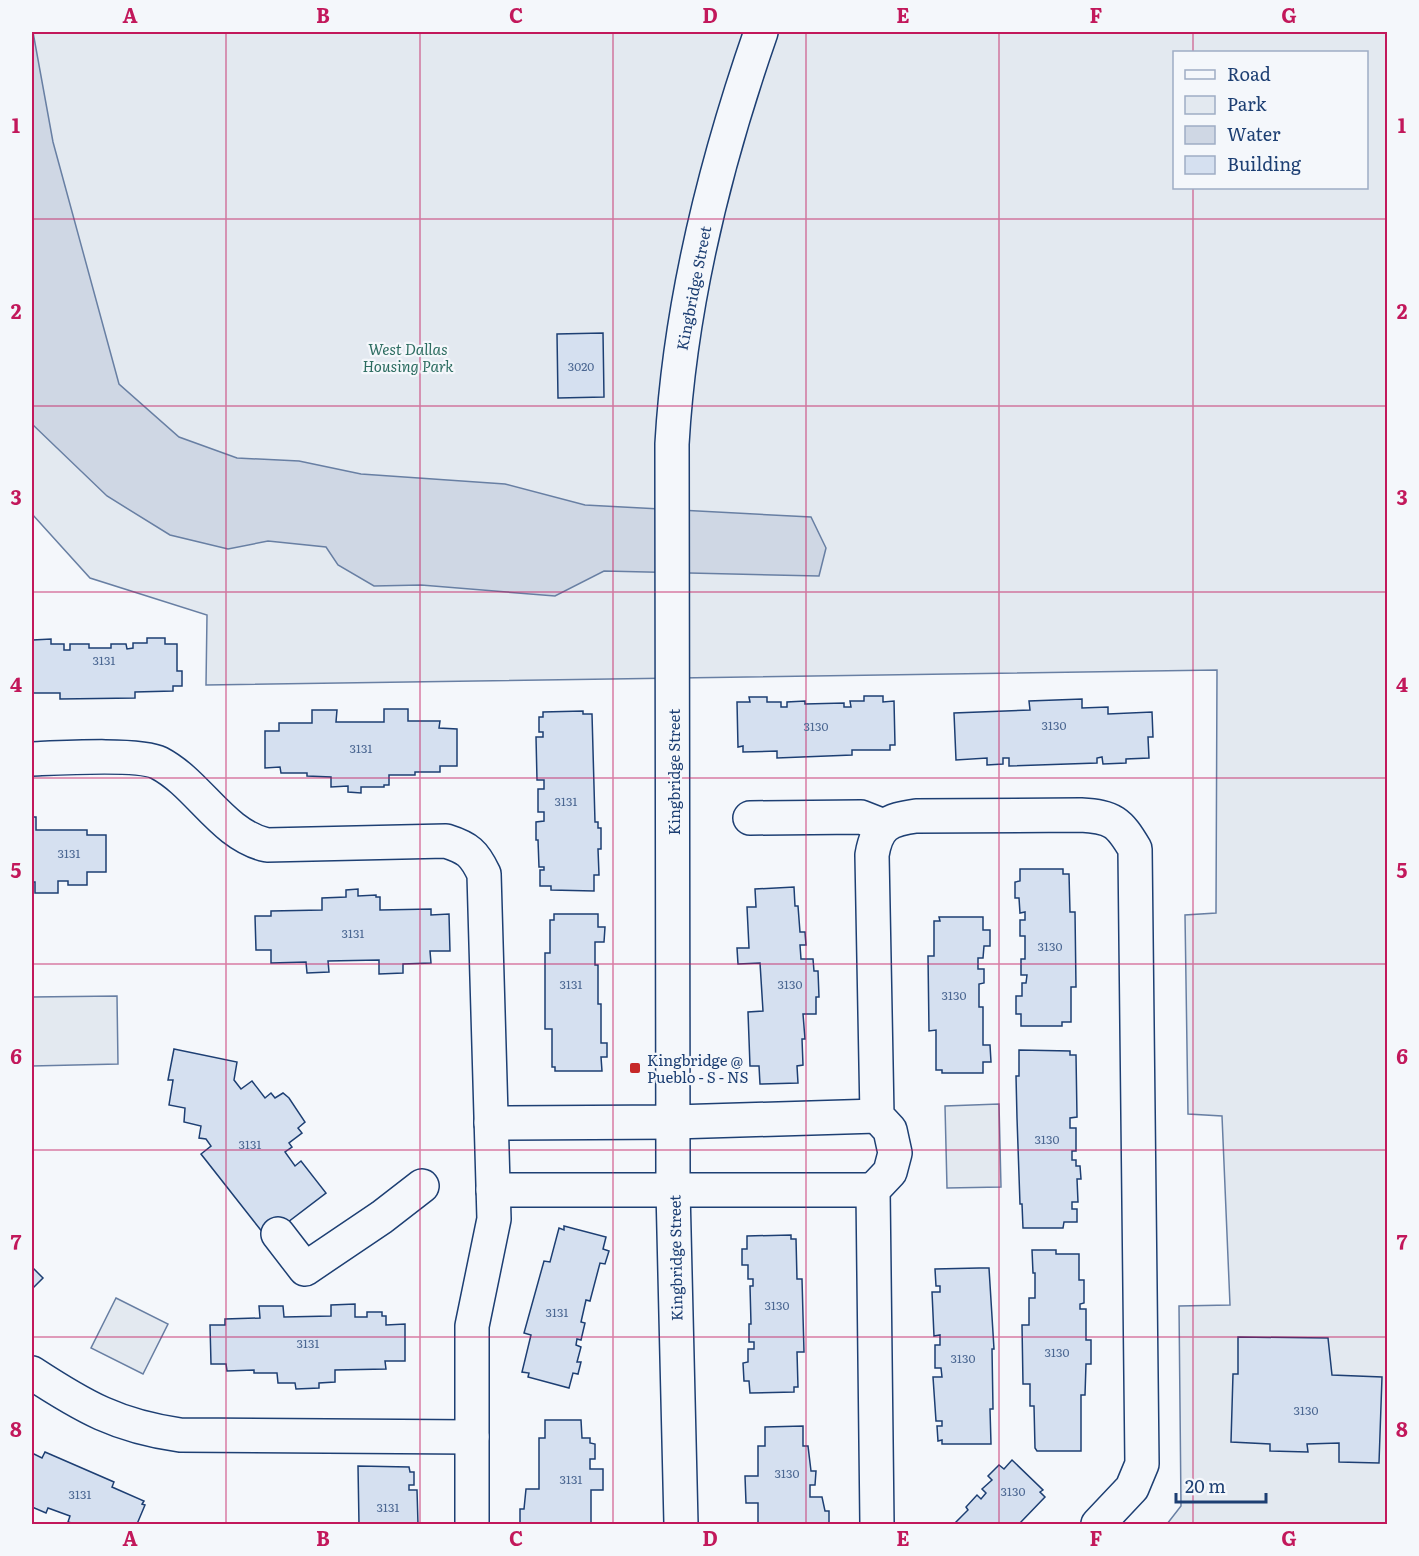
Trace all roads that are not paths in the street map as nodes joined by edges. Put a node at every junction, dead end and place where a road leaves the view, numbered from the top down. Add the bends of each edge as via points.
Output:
1 (761, 32) edge
2 (32, 759) edge
3 (750, 818) dead end
4 (884, 826) junction
5 (877, 1116) junction
6 (674, 1122) junction
7 (491, 1123) junction
8 (422, 1186) dead end
9 (493, 1190) junction
10 (673, 1190) junction
11 (873, 1190) junction
12 (278, 1234) dead end
13 (32, 1373) edge
14 (472, 1437) junction
15 (472, 1524) edge
16 (681, 1524) edge
17 (877, 1524) edge
18 (1098, 1524) edge

1 - 6 street, Kingbridge Street via 730,124 706,222 675,389
2 - 7 street via 158,761 252,842 267,845 446,841 464,846 484,874
3 - 4 street via 861,817
4 - 5 street via 874,840 872,855
4 - 18 street via 916,816 1101,816 1123,828 1135,849 1142,1464 1132,1488
5 - 6 street
5 - 11 street via 890,1130 895,1153 890,1172
6 - 7 street
6 - 10 street, Kingbridge Street
7 - 9 street
8 - 12 street via 305,1269
9 - 10 street
9 - 14 street via 494,1219 472,1326
10 - 11 street
10 - 16 street, Kingbridge Street
11 - 17 street
13 - 14 street via 91,1410 148,1430 180,1435
14 - 15 street

